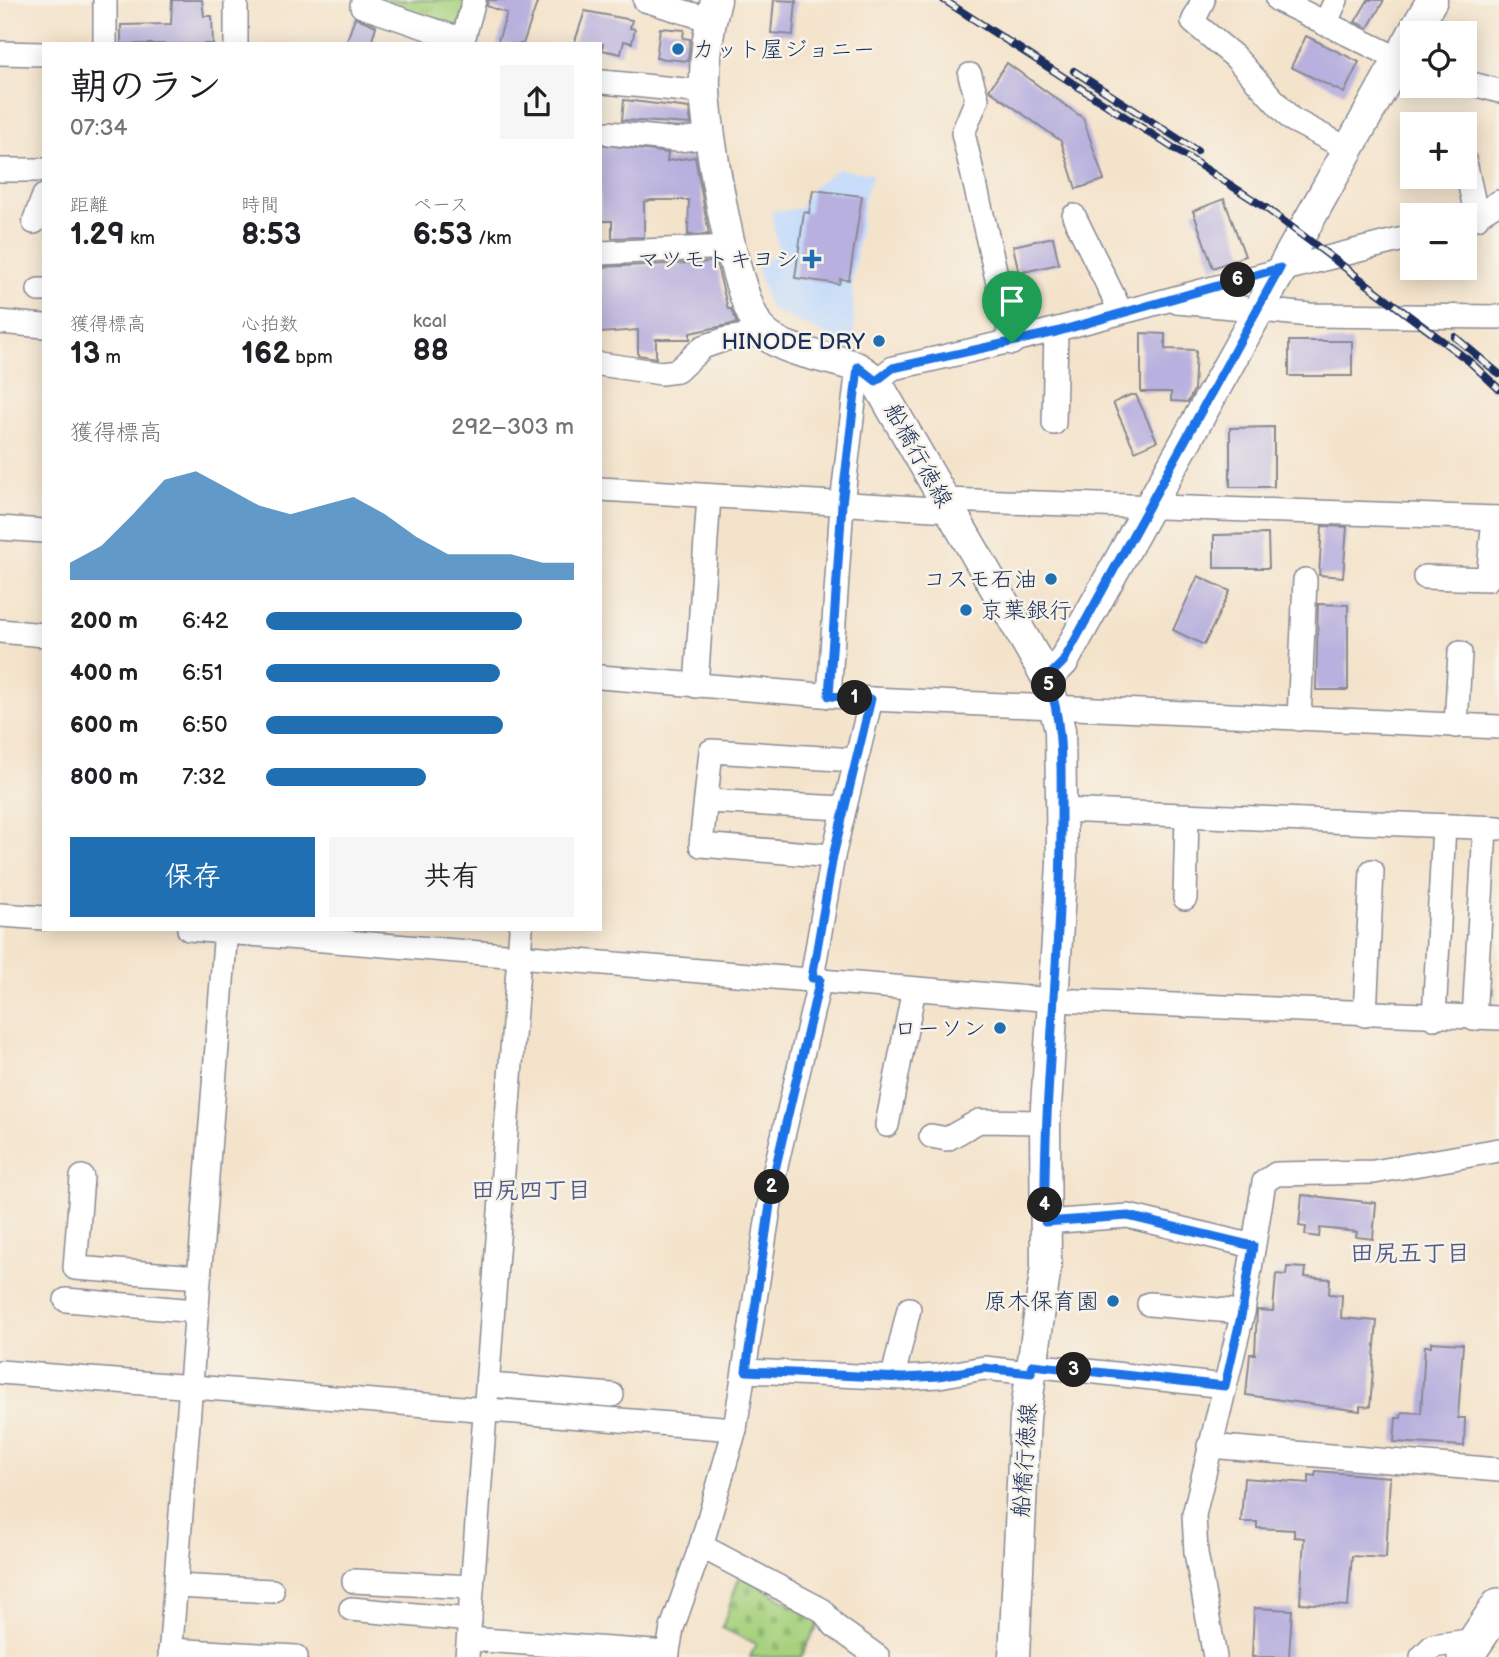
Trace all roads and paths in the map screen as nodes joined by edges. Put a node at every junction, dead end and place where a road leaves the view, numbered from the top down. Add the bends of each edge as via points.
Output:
1 (105, 0) edge
2 (236, 0) edge
3 (364, 0) edge
4 (474, 0) edge
5 (645, 0) edge
6 (1203, 0) edge
7 (1278, 0) edge
8 (1336, 0) edge
9 (1432, 0) edge
10 (713, 10) edge
11 (1422, 21) edge
12 (1325, 24) junction
13 (105, 42) edge
14 (236, 42) edge
15 (462, 42) edge
16 (1400, 46) edge
17 (0, 53) edge
18 (42, 54) edge
19 (1400, 61) edge
20 (970, 75) dead end
21 (603, 82) dead end
22 (1477, 85) edge
23 (1499, 91) edge
24 (705, 92) junction
25 (608, 133) dead end
26 (712, 136) junction
27 (1348, 149) junction
28 (0, 170) edge
29 (42, 170) edge
30 (42, 201) edge
31 (1499, 202) edge
32 (1074, 216) dead end
33 (1477, 216) edge
34 (34, 222) dead end
35 (1400, 240) edge
36 (730, 247) junction
37 (602, 253) edge
38 (1280, 268) junction
39 (1163, 300) junction
40 (1251, 309) junction
41 (1121, 312) junction
42 (1499, 317) edge
43 (0, 322) edge
44 (42, 326) edge
45 (1056, 332) junction
46 (764, 333) junction
47 (1012, 343) junction
48 (602, 364) edge
49 (867, 374) junction
50 (1054, 423) dead end
51 (602, 489) edge
52 (709, 496) junction
53 (842, 504) junction
54 (1150, 504) junction
55 (947, 505) junction
56 (1496, 518) edge
57 (0, 528) edge
58 (42, 531) edge
59 (1425, 577) dead end
60 (1305, 580) dead end
61 (0, 631) edge
62 (42, 635) edge
63 (1460, 653) dead end
64 (602, 677) edge
65 (1047, 678) junction
66 (695, 686) junction
67 (829, 696) junction
68 (871, 699) junction
69 (1056, 709) junction
70 (1299, 719) junction
71 (1457, 726) junction
72 (1499, 727) edge
73 (855, 760) junction
74 (706, 801) junction
75 (844, 808) junction
76 (1061, 810) junction
77 (1187, 816) junction
78 (1444, 827) junction
79 (1492, 828) edge
80 (833, 856) junction
81 (1372, 871) dead end
82 (1185, 898) dead end
83 (0, 915) edge
84 (42, 918) edge
85 (226, 931) edge
86 (521, 931) edge
87 (519, 955) junction
88 (816, 978) junction
89 (914, 989) junction
90 (1053, 1000) junction
91 (1365, 1015) junction
92 (1434, 1018) junction
93 (1499, 1018) edge
94 (1474, 1019) junction
95 (1045, 1122) junction
96 (887, 1125) dead end
97 (931, 1136) dead end
98 (1499, 1150) edge
99 (82, 1177) dead end
100 (1045, 1222) junction
101 (1253, 1246) junction
102 (198, 1277) junction
103 (66, 1300) dead end
104 (1149, 1304) dead end
105 (909, 1308) dead end
106 (196, 1311) junction
107 (1242, 1312) junction
108 (1032, 1369) junction
109 (746, 1371) junction
110 (0, 1372) edge
111 (893, 1377) junction
112 (489, 1385) junction
113 (1225, 1386) junction
114 (190, 1389) junction
115 (612, 1395) dead end
116 (486, 1409) junction
117 (735, 1429) junction
118 (1209, 1446) junction
119 (1499, 1471) edge
120 (701, 1546) junction
121 (354, 1581) dead end
122 (176, 1586) junction
123 (472, 1587) junction
124 (272, 1591) dead end
125 (1499, 1606) edge
126 (351, 1609) dead end
127 (469, 1639) edge
128 (1470, 1649) edge
129 (170, 1653) edge
130 (668, 1656) edge
131 (296, 1657) edge
132 (878, 1657) edge
133 (1014, 1657) edge
134 (1215, 1657) edge
135 (1422, 1657) edge

1 - 13 street
2 - 14 street
3 - 15 street via 362,6
4 - 15 street
5 - 10 street
6 - 27 street via 1193,22 1235,57 1291,119
7 - 12 street
8 - 12 street
9 - 11 main road
10 - 24 main road
12 - 16 street
17 - 18 street
19 - 27 main road
20 - 47 street via 977,99 963,133
21 - 24 street
22 - 23 street
24 - 26 main road
25 - 26 street via 678,140
26 - 36 main road
27 - 38 main road
28 - 29 street
30 - 34 street
31 - 33 street
32 - 41 street
35 - 38 street
36 - 37 street
36 - 46 main road via 740,285
38 - 39 street
38 - 40 main road
39 - 40 street
39 - 41 street
40 - 42 street via 1310,315
40 - 54 main road
41 - 45 street
43 - 44 street
45 - 47 street
45 - 50 street
46 - 48 street via 703,346 677,371
46 - 49 main road
47 - 49 street
49 - 53 street
49 - 55 main road, 船橋行徳線
51 - 52 street
52 - 53 street
52 - 66 street
53 - 55 street
53 - 67 street
54 - 55 street
54 - 56 street
54 - 65 main road via 1063,662
55 - 65 main road, 船橋行徳線
56 - 59 street via 1488,579
57 - 58 street
60 - 70 street
61 - 62 street
63 - 71 street
64 - 66 street
65 - 69 main road, 船橋行徳線
66 - 67 street
67 - 68 street
68 - 69 street
68 - 73 street
69 - 70 street
69 - 76 main road, 船橋行徳線
70 - 71 street
71 - 72 street
73 - 74 street via 711,751
73 - 75 street
74 - 75 street
74 - 80 street via 701,845
75 - 80 street
76 - 77 street
76 - 90 main road, 船橋行徳線
77 - 78 street
77 - 82 street
78 - 79 street
78 - 92 street
79 - 94 street
80 - 88 street
81 - 91 street
83 - 84 street
85 - 87 street
85 - 102 street
86 - 87 street
87 - 88 street
87 - 112 street
88 - 89 street
88 - 109 street via 775,1170
89 - 90 street
89 - 96 street
90 - 91 street
90 - 95 main road, 船橋行徳線
91 - 92 street
92 - 94 street
93 - 94 street
95 - 97 street via 979,1121 947,1139
95 - 100 main road, 船橋行徳線
98 - 101 street via 1374,1172 1268,1176 1261,1190
99 - 102 street via 75,1268
100 - 101 street via 1128,1216
100 - 108 main road, 船橋行徳線 via 1045,1279
101 - 107 street
102 - 106 street
103 - 106 street
104 - 107 street
105 - 111 street
106 - 114 street
107 - 113 street
108 - 111 street via 984,1368 939,1376
108 - 113 street
108 - 133 main road, 船橋行徳線 via 1024,1432
109 - 111 street
109 - 117 street
110 - 114 street
112 - 115 street
112 - 116 street
113 - 118 street
114 - 116 street
114 - 122 street
116 - 117 street
116 - 123 street
117 - 120 street
118 - 119 street
118 - 134 street via 1196,1499 1194,1532
120 - 130 street via 671,1628
120 - 132 street via 822,1610 835,1626
121 - 123 street
122 - 124 street
122 - 129 street
123 - 127 street
125 - 128 highway
126 - 127 street
127 - 130 street
128 - 135 street via 1433,1646
129 - 131 street

